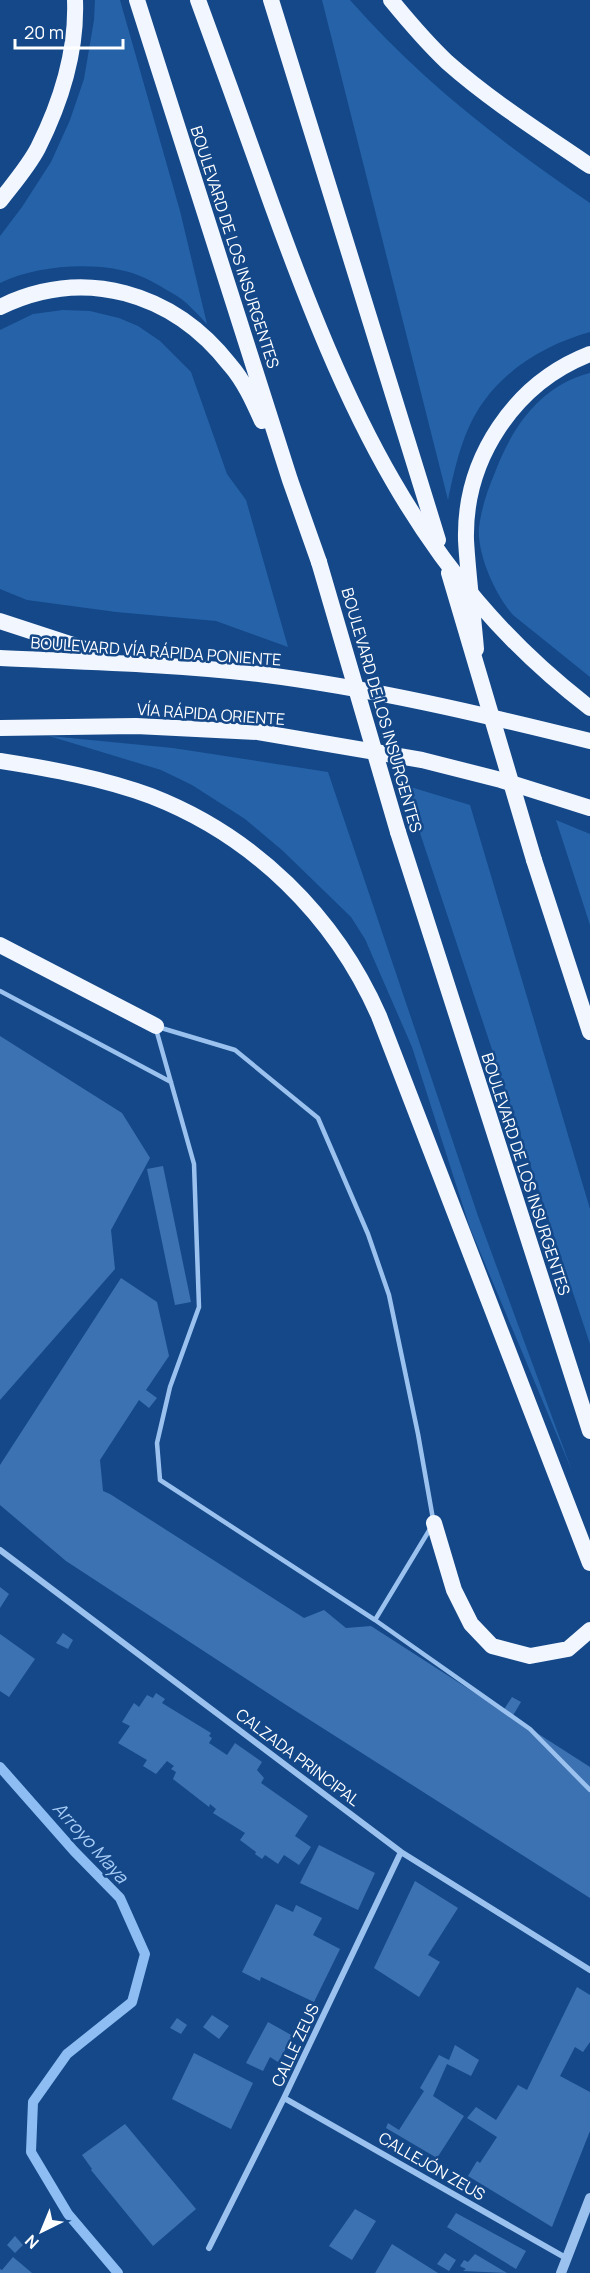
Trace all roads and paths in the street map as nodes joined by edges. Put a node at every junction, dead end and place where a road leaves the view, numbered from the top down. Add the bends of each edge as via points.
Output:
1 (75, 0) edge
2 (137, 0) edge
3 (198, 0) edge
4 (271, 0) edge
5 (391, 0) edge
6 (590, 166) edge
7 (0, 201) edge
8 (0, 307) edge
9 (590, 354) edge
10 (290, 480) junction
11 (0, 621) edge
12 (0, 658) edge
13 (131, 664) junction
14 (477, 668) junction
15 (590, 708) edge
16 (533, 727) junction
17 (0, 728) edge
18 (590, 733) edge
19 (590, 741) edge
20 (0, 761) edge
21 (590, 808) edge
22 (0, 945) edge
23 (0, 991) edge
24 (156, 1026) junction
25 (590, 1032) edge
26 (171, 1082) junction
27 (590, 1431) edge
28 (434, 1523) junction
29 (0, 1550) edge
30 (590, 1563) edge
31 (375, 1620) junction
32 (590, 1630) edge
33 (590, 1790) edge
34 (402, 1852) junction
35 (590, 1970) edge
36 (284, 2098) junction
37 (590, 2198) edge
38 (209, 2248) dead end
39 (566, 2258) junction
40 (561, 2273) edge

1 - 7 highway via 76,22 67,75 37,149
2 - 10 highway, BOULEVARD DE LOS INSURGENTES
3 - 15 highway, bridge via 304,293 342,384 398,491 467,591 507,635
4 - 14 highway, bridge
5 - 6 highway via 447,62
8 - 10 highway via 36,292 70,286 117,291 165,309 201,335 232,367 252,399
9 - 14 highway, bridge via 549,375 508,415 493,435 475,478 466,538
10 - 27 highway, BOULEVARD DE LOS INSURGENTES, bridge via 320,562 398,832
11 - 13 highway
12 - 13 highway, BOULEVARD VÍA RÁPIDA PONIENTE
13 - 16 highway, BOULEVARD VÍA RÁPIDA PONIENTE via 260,675 418,700
14 - 25 highway, bridge
16 - 18 highway
16 - 19 highway, BOULEVARD VÍA RÁPIDA PONIENTE
17 - 21 highway, VÍA RÁPIDA ORIENTE via 136,726 258,732 422,760
20 - 30 highway via 111,783 152,796 209,824 260,857 329,931 358,973 379,1016
22 - 24 highway
23 - 26 lane
24 - 26 lane
24 - 28 lane via 235,1050 318,1118 368,1234 389,1295
26 - 31 lane via 194,1164 199,1307 170,1387 157,1443 160,1480
28 - 31 lane
28 - 32 highway via 454,1590 471,1624 492,1646 530,1656 568,1649
29 - 34 street, CALZADA PRINCIPAL
31 - 33 lane via 530,1730
34 - 35 street, CALZADA PRINCIPAL
34 - 36 street, CALLE ZEUS
36 - 38 street, CALLE ZEUS
36 - 39 street, CALLEJÓN ZEUS
37 - 39 street
39 - 40 street

